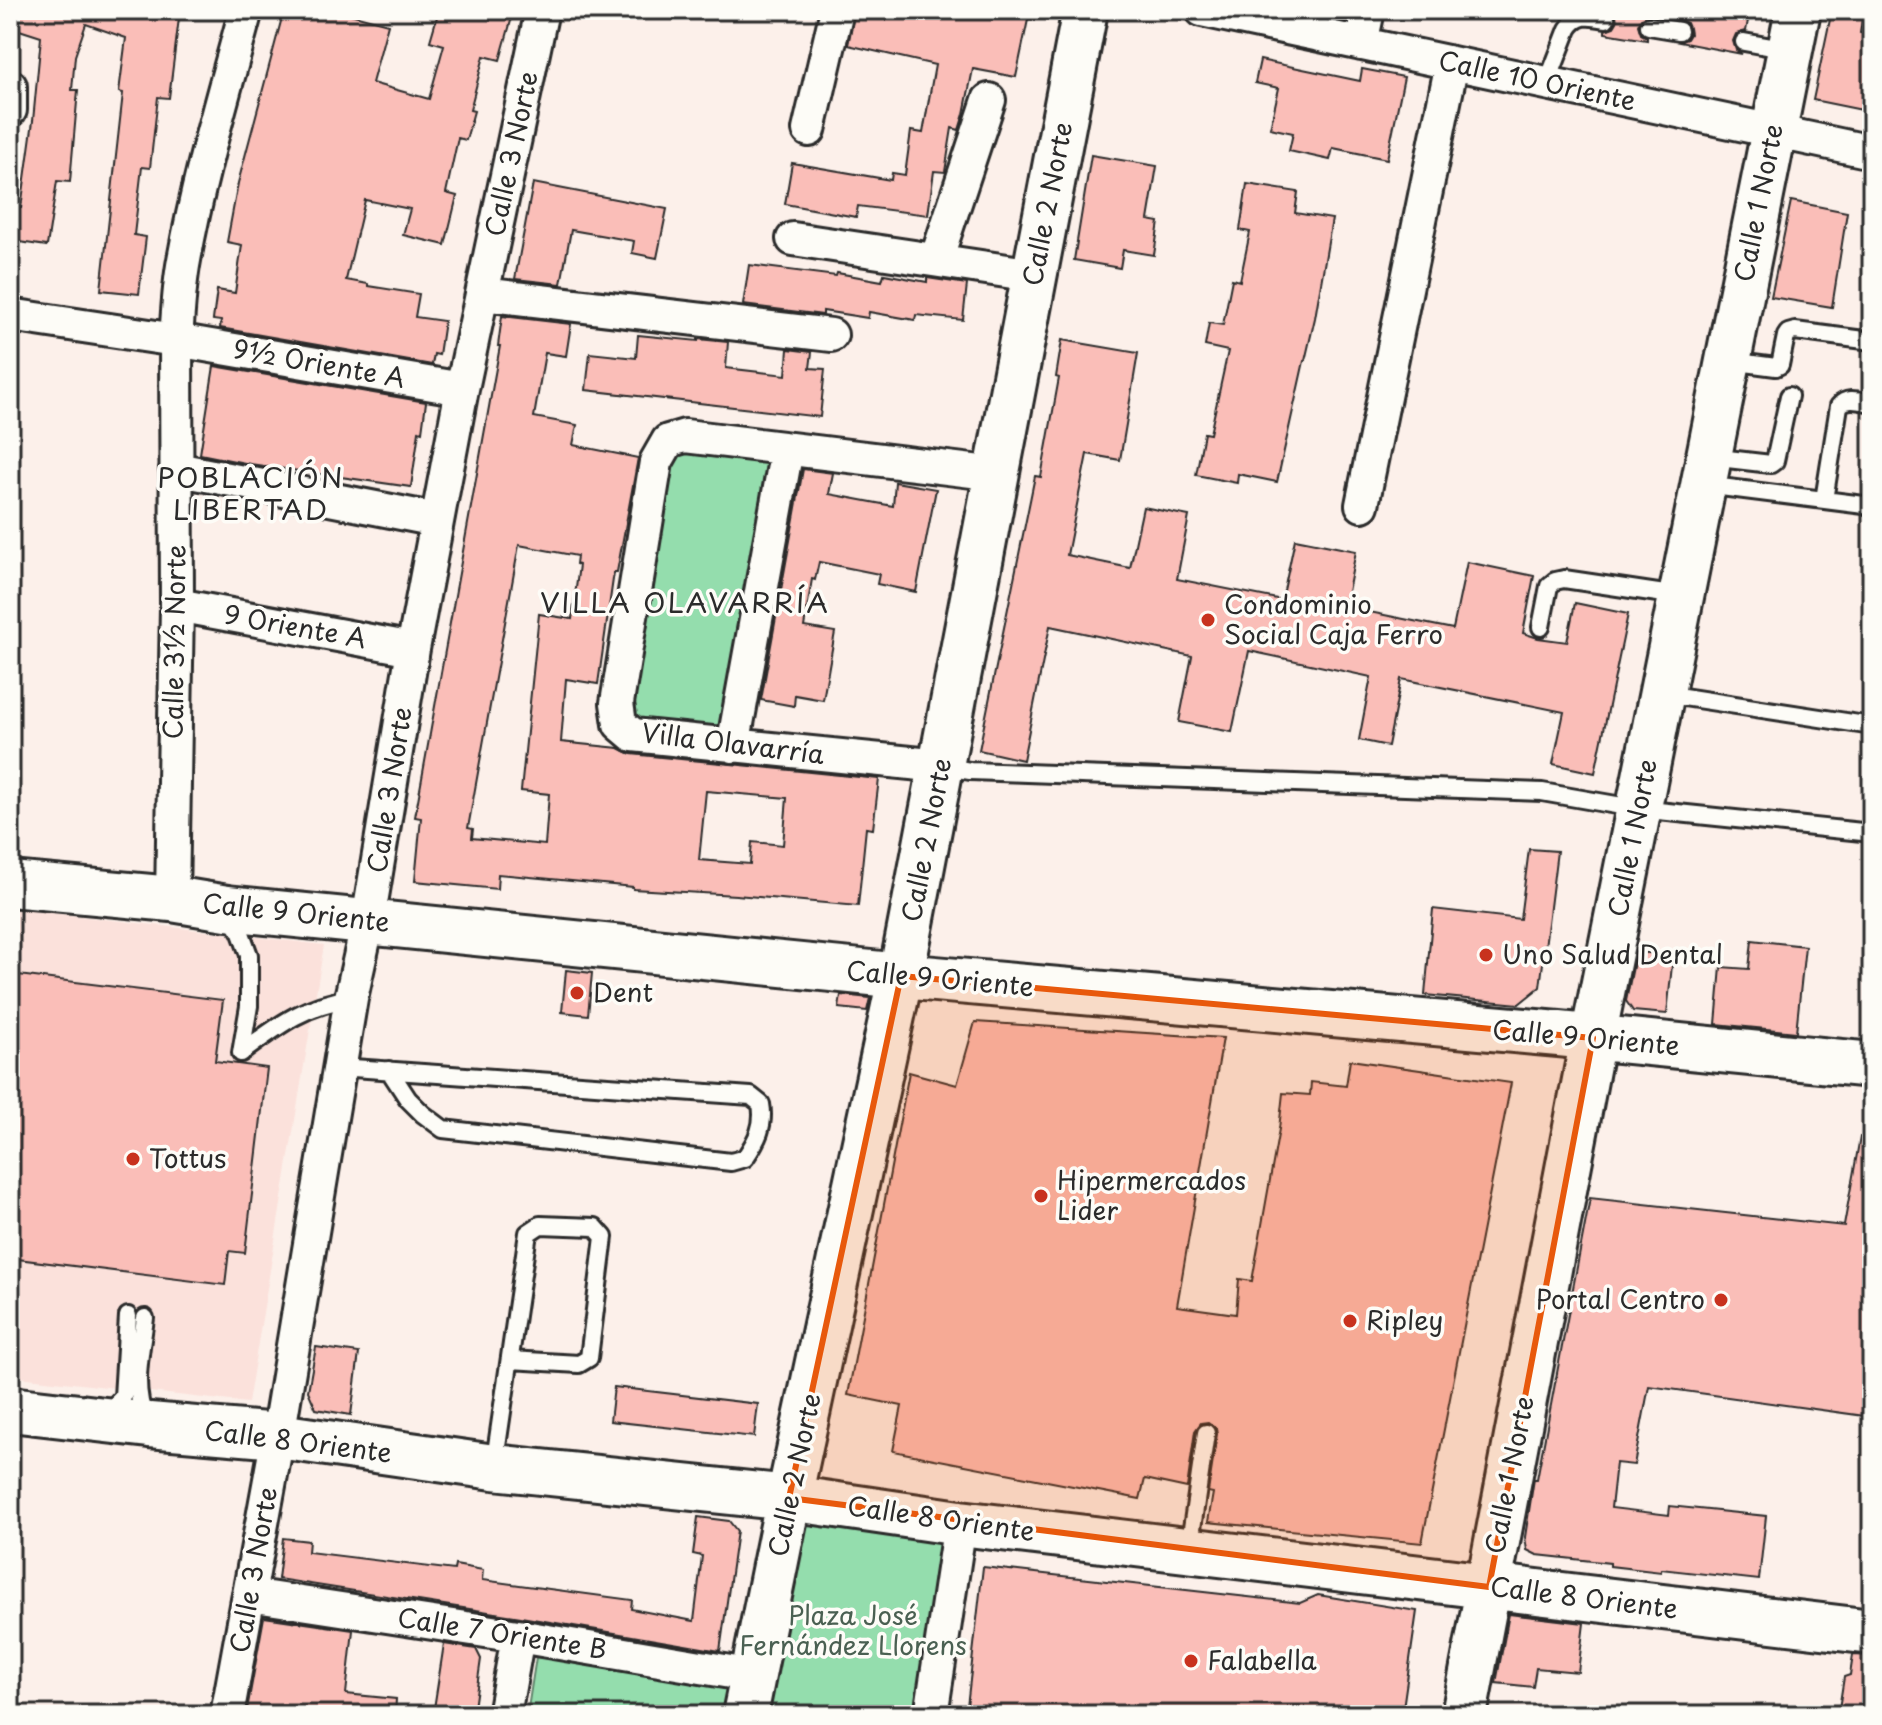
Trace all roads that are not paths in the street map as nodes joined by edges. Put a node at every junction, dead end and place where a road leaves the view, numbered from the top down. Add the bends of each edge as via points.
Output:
1 (246, 10) edge
2 (542, 10) edge
3 (837, 10) edge
4 (1085, 10) edge
5 (1202, 10) edge
6 (1368, 10) edge
7 (1606, 19) dead end
8 (1649, 26) dead end
9 (1794, 30) edge
10 (1679, 31) dead end
11 (1744, 42) dead end
12 (1361, 44) junction
13 (1452, 63) junction
14 (1547, 83) junction
15 (10, 86) edge
16 (989, 100) dead end
17 (10, 110) edge
18 (809, 130) dead end
19 (1773, 131) junction
20 (1872, 152) edge
21 (793, 239) dead end
22 (936, 260) junction
23 (1034, 275) junction
24 (482, 294) junction
25 (10, 315) edge
26 (831, 335) dead end
27 (176, 340) junction
28 (1872, 341) edge
29 (1728, 360) junction
30 (462, 389) junction
31 (1789, 396) dead end
32 (1872, 403) edge
33 (787, 449) junction
34 (176, 469) junction
35 (1706, 471) junction
36 (997, 474) junction
37 (1824, 500) junction
38 (1362, 505) dead end
39 (1872, 506) edge
40 (437, 520) junction
41 (1681, 597) junction
42 (177, 605) junction
43 (1541, 627) dead end
44 (413, 649) junction
45 (1662, 694) junction
46 (1872, 726) edge
47 (733, 746) junction
48 (941, 766) junction
49 (1639, 809) junction
50 (1872, 833) edge
51 (10, 884) edge
52 (172, 899) junction
53 (227, 908) junction
54 (368, 921) junction
55 (901, 976) junction
56 (351, 998) junction
57 (1593, 1038) junction
58 (1872, 1065) edge
59 (339, 1067) junction
60 (389, 1070) junction
61 (510, 1360) junction
62 (10, 1409) edge
63 (101, 1420) junction
64 (149, 1425) junction
65 (1206, 1433) dead end
66 (278, 1436) junction
67 (494, 1467) junction
68 (789, 1498) junction
69 (960, 1523) junction
70 (1189, 1550) junction
71 (1489, 1587) junction
72 (249, 1595) junction
73 (1872, 1632) edge
74 (518, 1636) junction
75 (750, 1695) edge
76 (227, 1715) edge
77 (504, 1715) edge
78 (931, 1715) edge
79 (1464, 1715) edge

1 - 27 street, Calle 3½ Norte via 190,229
2 - 24 street, Calle 3 Norte
3 - 18 street
4 - 23 street, Calle 2 Norte
5 - 12 street, Calle 10 Oriente
6 - 12 street
7 - 14 lane via 1586,15 1573,21
8 - 10 lane
9 - 11 lane
9 - 19 street, Calle 1 Norte
12 - 13 street, Calle 10 Oriente
13 - 14 street, Calle 10 Oriente
13 - 38 street
14 - 19 street, Calle 10 Oriente
15 - 17 street
16 - 22 street
19 - 20 street, Calle 10 Oriente
19 - 29 street, Calle 1 Norte
21 - 22 street
22 - 23 street
23 - 36 street, Calle 2 Norte
24 - 26 street
24 - 30 street, Calle 3 Norte
25 - 27 street, 9½ Oriente A
27 - 30 street, 9½ Oriente A
27 - 34 street, Calle 3½ Norte
28 - 29 lane via 1795,331 1786,336 1776,367
29 - 35 street, Calle 1 Norte
30 - 40 street, Calle 3 Norte
31 - 35 lane via 1775,461
32 - 37 lane via 1850,399 1839,406
33 - 36 street, Villa Olavarría
33 - 47 street
33 - 47 street, Villa Olavarría via 685,436 668,441 656,462 617,703 620,724 633,735
34 - 40 street
34 - 42 street, Calle 3½ Norte
35 - 37 lane
35 - 41 street, Calle 1 Norte
36 - 48 street, Calle 2 Norte
37 - 39 lane
40 - 44 street, Calle 3 Norte
41 - 43 lane via 1564,579 1549,586
41 - 45 street, Calle 1 Norte
42 - 44 street, 9 Oriente A
42 - 52 street, Calle 3½ Norte
44 - 54 street, Calle 3 Norte
45 - 46 lane
45 - 49 street, Calle 1 Norte
47 - 48 street, Villa Olavarría
48 - 49 lane via 1542,792
48 - 55 street, Calle 2 Norte
49 - 50 lane
49 - 57 street, Calle 1 Norte
51 - 52 street, Calle 9 Oriente
52 - 53 street, Calle 9 Oriente
53 - 54 street, Calle 9 Oriente
53 - 56 lane via 249,955 249,1006 241,1053 291,1017
54 - 55 street, Calle 9 Oriente
54 - 56 street, Calle 3 Norte
55 - 57 street, Calle 9 Oriente
55 - 68 street, Calle 2 Norte
56 - 59 street, Calle 3 Norte
57 - 58 street, Calle 9 Oriente
57 - 71 street, Calle 1 Norte
59 - 60 lane
59 - 66 street, Calle 3 Norte
60 - 60 lane via 751,1096 761,1104 764,1117 745,1158 731,1162 443,1129 408,1099
61 - 61 lane via 528,1233 540,1225 595,1227 604,1237 589,1358 579,1364
61 - 67 lane
62 - 63 street, Calle 8 Oriente
63 - 64 street, Calle 8 Oriente
63 - 64 lane via 123,1397 136,1317 139,1406
64 - 66 street, Calle 8 Oriente
65 - 70 lane
66 - 67 street, Calle 8 Oriente
66 - 72 street, Calle 3 Norte
67 - 68 street, Calle 8 Oriente
68 - 69 street, Calle 8 Oriente
68 - 75 street, Calle 2 Norte
69 - 70 street, Calle 8 Oriente
69 - 78 street
70 - 71 street, Calle 8 Oriente
71 - 73 street, Calle 8 Oriente
71 - 79 street, Calle 1 Norte
72 - 74 street, Calle 7 Oriente B
72 - 76 street, Calle 3 Norte
74 - 75 street, Calle 7 Oriente B
74 - 77 street

